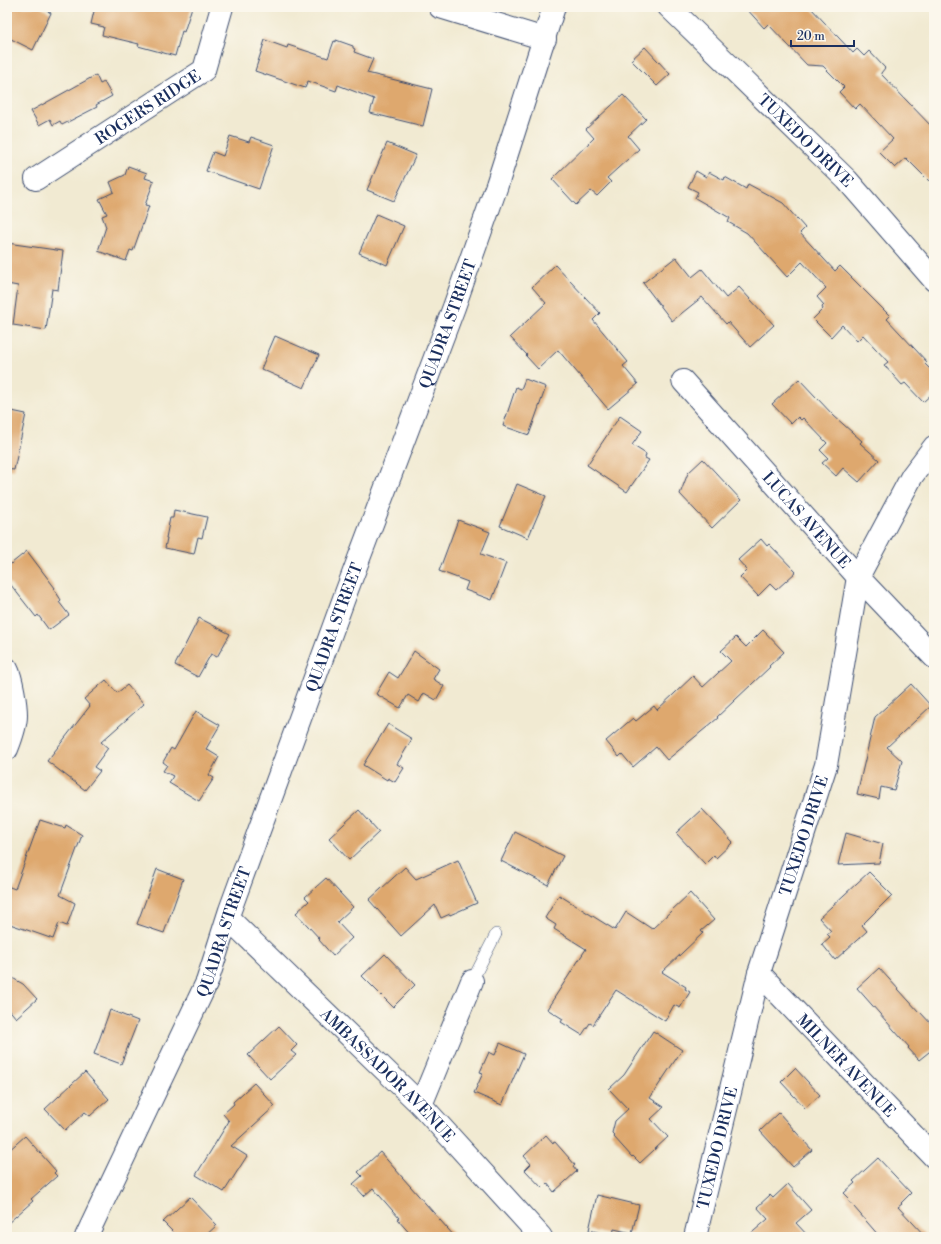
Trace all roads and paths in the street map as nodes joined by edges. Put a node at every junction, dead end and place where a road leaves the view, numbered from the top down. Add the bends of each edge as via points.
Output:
1 (222, 7) edge
2 (440, 7) edge
3 (554, 7) edge
4 (669, 7) edge
5 (544, 38) junction
6 (36, 179) dead end
7 (934, 280) edge
8 (683, 381) dead end
9 (934, 447) edge
10 (858, 577) junction
11 (934, 657) edge
12 (7, 669) edge
13 (7, 749) edge
14 (228, 918) junction
15 (496, 934) dead end
16 (760, 973) junction
17 (472, 981) joint
18 (421, 1105) junction
19 (934, 1157) edge
20 (86, 1237) edge
21 (541, 1237) edge
22 (695, 1237) edge

1 - 6 street, ROGERS RIDGE via 204,70
2 - 5 street
3 - 5 street, QUADRA STREET
4 - 7 street, TUXEDO DRIVE via 847,180
5 - 14 street, QUADRA STREET via 497,185
8 - 10 street, LUCAS AVENUE
9 - 10 street, TUXEDO DRIVE via 912,476
10 - 11 street, LUCAS AVENUE
10 - 16 street, TUXEDO DRIVE via 826,765
12 - 13 street via 16,716
14 - 18 street, AMBASSADOR AVENUE
14 - 20 street, QUADRA STREET via 207,982
15 - 17 lane
16 - 19 street, MILNER AVENUE
16 - 22 street, TUXEDO DRIVE
17 - 18 street
18 - 21 street, AMBASSADOR AVENUE

